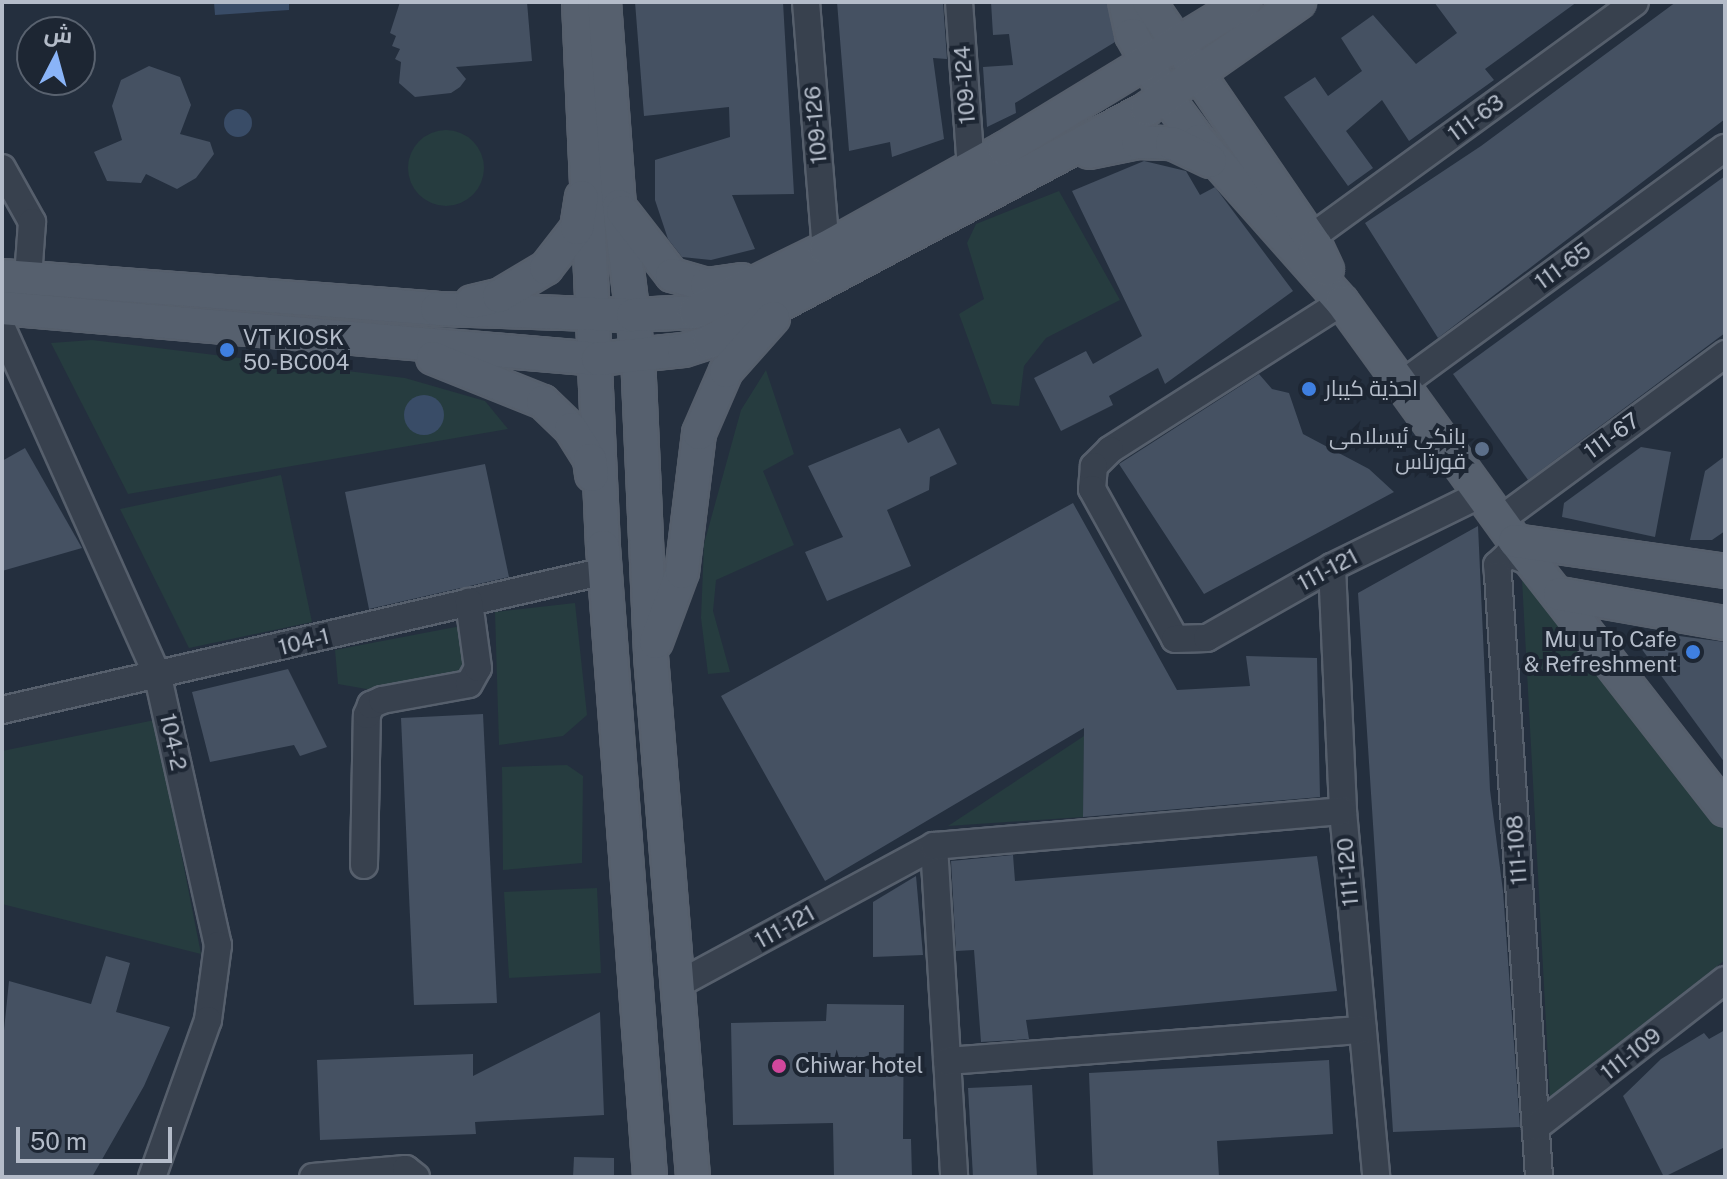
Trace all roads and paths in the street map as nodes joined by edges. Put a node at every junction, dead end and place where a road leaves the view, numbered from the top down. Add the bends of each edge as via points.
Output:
1 (579, 2) edge
2 (604, 2) edge
3 (806, 2) edge
4 (959, 2) edge
5 (1161, 2) edge
6 (1237, 2) edge
7 (1245, 2) edge
8 (1299, 2) edge
9 (1635, 2) edge
10 (1134, 3) edge
11 (1262, 29) junction
12 (1188, 63) junction
13 (1148, 64) junction
14 (1105, 89) junction
15 (1167, 98) junction
16 (1725, 148) edge
17 (1255, 158) junction
18 (588, 162) junction
19 (1044, 163) junction
20 (2, 168) edge
21 (971, 168) junction
22 (1224, 172) junction
23 (619, 206) junction
24 (1316, 234) dead end
25 (826, 248) junction
26 (15, 277) edge
27 (790, 282) junction
28 (1342, 302) junction
29 (2, 308) edge
30 (437, 309) junction
31 (596, 314) junction
32 (633, 315) junction
33 (2, 328) edge
34 (392, 344) junction
35 (1725, 354) edge
36 (638, 356) junction
37 (598, 359) junction
38 (1402, 384) junction
39 (1481, 494) junction
40 (1516, 541) junction
41 (604, 559) junction
42 (1332, 567) junction
43 (1725, 571) edge
44 (1560, 594) junction
45 (469, 602) junction
46 (1725, 623) edge
47 (651, 656) junction
48 (158, 677) junction
49 (2, 710) edge
50 (1725, 810) edge
51 (1343, 811) junction
52 (934, 846) junction
53 (364, 865) dead end
54 (1725, 980) edge
55 (677, 985) junction
56 (1363, 1030) junction
57 (947, 1061) junction
58 (1536, 1127) junction
59 (152, 1177) edge
60 (313, 1177) edge
61 (416, 1177) edge
62 (650, 1177) edge
63 (693, 1177) edge
64 (954, 1177) edge
65 (1376, 1177) edge
66 (1539, 1177) edge

1 - 18 main road
2 - 23 main road
3 - 25 street, 109-126
4 - 21 street, 109-124
5 - 6 main road via 1176,15 1190,17
7 - 12 main road
8 - 11 main road
9 - 24 street, 111-63
10 - 12 main road
10 - 13 main road via 1132,35
10 - 14 main road via 1125,58
11 - 12 main road
11 - 17 main road via 1237,64 1225,95 1230,117
12 - 13 main road
12 - 15 main road
12 - 17 main road
13 - 14 main road
13 - 15 main road
14 - 21 main road
15 - 19 main road
15 - 22 main road
16 - 38 street, 111-65
17 - 28 main road via 1316,246
18 - 30 main road via 577,228 546,268 499,296
18 - 31 main road
19 - 22 main road via 1138,142 1172,143 1199,153
19 - 27 main road
20 - 26 street via 32,222
21 - 25 main road
22 - 28 main road
23 - 27 main road via 660,265 683,281
23 - 32 main road
25 - 27 main road
26 - 30 main road
27 - 32 main road via 695,312
27 - 36 main road via 709,342
27 - 47 main road via 712,399 691,468 682,572
28 - 38 main road
28 - 42 street, 111-121 via 1110,450 1094,466 1092,489 1175,639 1207,638
29 - 34 main road
30 - 31 main road
31 - 32 main road
31 - 37 main road
32 - 36 main road
33 - 48 street, 104-2
34 - 37 main road
34 - 41 main road via 515,386 560,416 590,460
35 - 40 street, 111-67
36 - 37 main road
36 - 47 main road
37 - 41 main road
38 - 39 main road
39 - 40 main road
39 - 42 street, 111-121
40 - 43 main road
40 - 44 main road
40 - 58 street, 111-108 via 1515,554 1497,565
41 - 45 street, 104-1
41 - 62 main road
42 - 51 street, 111-120
44 - 46 main road
44 - 50 main road
45 - 48 street, 104-1
45 - 53 street via 478,668 469,684 382,700 371,705 367,715
47 - 55 main road
48 - 49 street, 104-1
48 - 59 street, 104-2 via 218,945 208,1020
51 - 52 street
51 - 56 street, 111-120
52 - 55 street, 111-121
52 - 57 street
54 - 58 street, 111-109
55 - 63 main road
56 - 57 street
56 - 65 street, 111-120
57 - 64 street
58 - 66 street, 111-108
60 - 61 street via 406,1169

